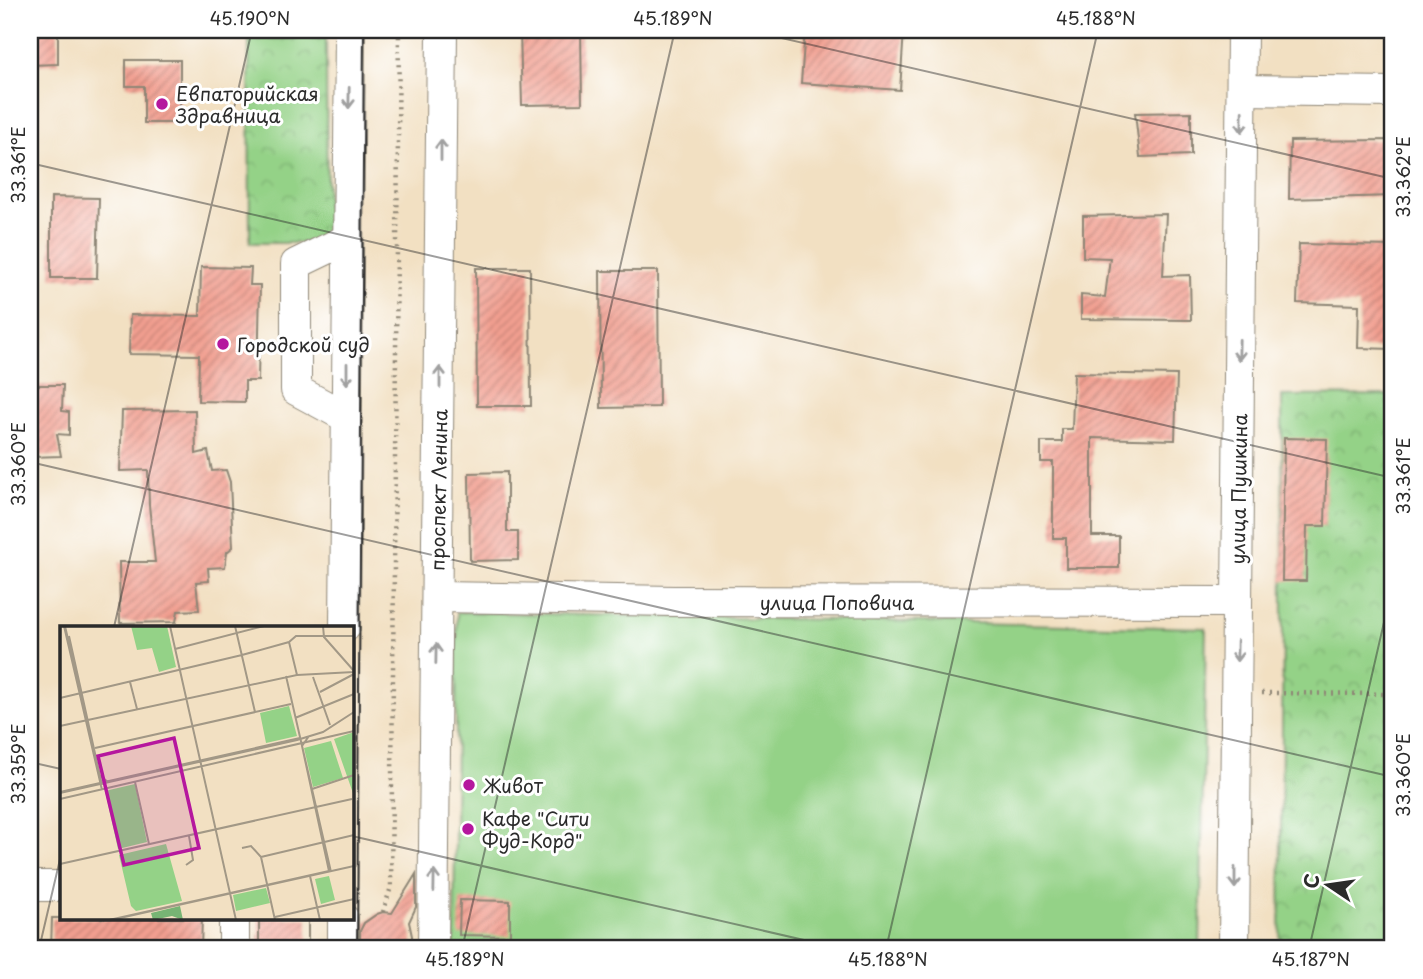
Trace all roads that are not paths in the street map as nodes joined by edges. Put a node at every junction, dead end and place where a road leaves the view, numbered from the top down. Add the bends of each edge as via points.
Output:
1 (350, 30) edge
2 (442, 30) edge
3 (1242, 30) edge
4 (1242, 90) junction
5 (1393, 93) edge
6 (348, 239) junction
7 (346, 417) junction
8 (437, 597) junction
9 (1237, 602) junction
10 (345, 626) edge
11 (30, 886) edge
12 (60, 886) edge
13 (234, 920) edge
14 (343, 920) edge
15 (234, 949) edge
16 (343, 949) edge
17 (433, 949) edge
18 (1234, 949) edge

1 -> 6 street
8 -> 2 street, проспект Ленина
3 - 4 street, улица Пушкина
4 - 5 street
4 -> 9 street, улица Пушкина
6 -> 7 street
6 - 7 street via 296,264 296,390
7 - 10 street
8 - 9 street, улица Поповича
17 -> 8 street, проспект Ленина
9 -> 18 street, улица Пушкина
11 - 12 street
13 - 15 street
14 - 16 street

